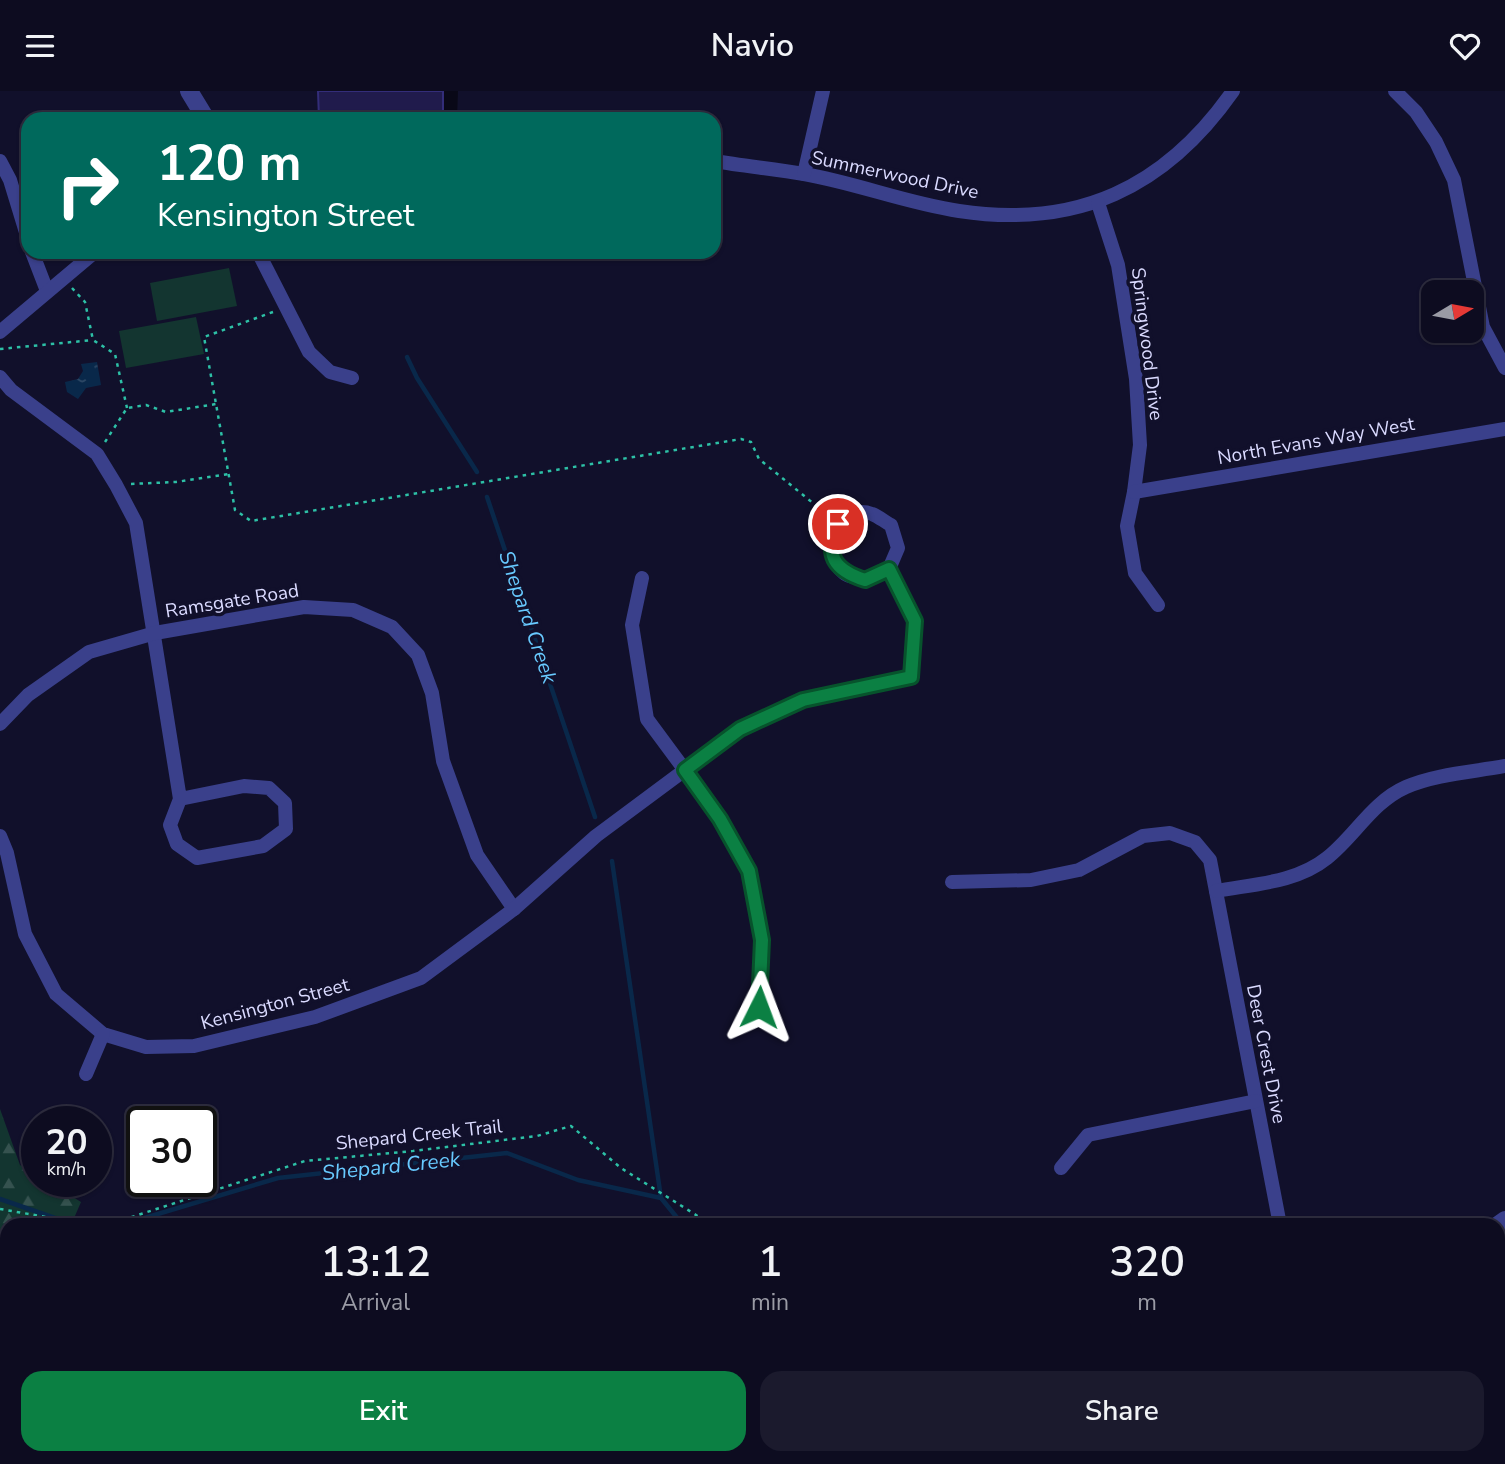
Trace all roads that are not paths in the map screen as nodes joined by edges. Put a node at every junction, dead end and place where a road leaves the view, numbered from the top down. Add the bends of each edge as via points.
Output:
1 (189, 91) edge
2 (823, 91) edge
3 (1233, 91) edge
4 (1395, 91) edge
5 (202, 112) edge
6 (0, 161) edge
7 (721, 163) edge
8 (804, 174) junction
9 (1098, 203) junction
10 (21, 216) edge
11 (35, 259) edge
12 (87, 259) edge
13 (262, 259) edge
14 (47, 291) junction
15 (0, 332) edge
16 (1505, 368) edge
17 (0, 377) edge
18 (352, 377) dead end
19 (1505, 429) edge
20 (1134, 492) junction
21 (889, 569) junction
22 (642, 578) dead end
23 (1158, 605) dead end
24 (155, 633) junction
25 (0, 724) edge
26 (1505, 766) edge
27 (685, 770) junction
28 (180, 799) junction
29 (0, 836) edge
30 (952, 882) dead end
31 (1216, 891) junction
32 (514, 909) junction
33 (759, 1007) dead end
34 (103, 1034) junction
35 (86, 1074) dead end
36 (1256, 1101) junction
37 (1061, 1168) dead end
38 (1279, 1218) edge

1 - 5 street
2 - 8 street
3 - 9 street, Summerwood Drive via 1180,154
4 - 16 street via 1436,142 1454,180 1483,327
6 - 10 street
7 - 8 street, Summerwood Drive
8 - 9 street, Summerwood Drive via 956,211 1001,216 1043,214
9 - 20 street, Springwood Drive via 1118,265 1136,379 1140,445
11 - 14 street
12 - 14 street
13 - 18 street via 309,352 330,372
14 - 15 street
17 - 24 street via 97,454 116,485 136,523
19 - 20 street, North Evans Way West
20 - 23 street, Springwood Drive via 1127,526 1135,573
21 - 21 street via 898,548 891,525 869,513 851,515 838,524 831,540 832,556 844,574 865,580
21 - 27 street, Kensington Street via 915,621 911,677 803,700 740,729
22 - 27 street via 632,625 647,719
24 - 25 street, Ramsgate Road via 89,652 28,695
24 - 28 street
24 - 32 street, Ramsgate Road via 304,607 353,610 393,627 418,655 432,693 443,761 477,855
26 - 31 street via 1406,787 1382,801 1334,853 1304,873
27 - 32 street, Kensington Street via 596,836
27 - 33 street via 749,871 762,940
28 - 28 street via 170,825 177,844 197,857 263,846 286,829 285,803 269,787 244,786
29 - 34 street, Kensington Street via 25,935 56,994
30 - 31 street, Deer Crest Drive via 1031,880 1079,870 1143,836 1170,833 1195,842 1210,860
31 - 36 street, Deer Crest Drive
32 - 34 street, Kensington Street via 421,978 315,1017 194,1046 146,1047
34 - 35 street
36 - 37 street via 1088,1135
36 - 38 street, Deer Crest Drive

